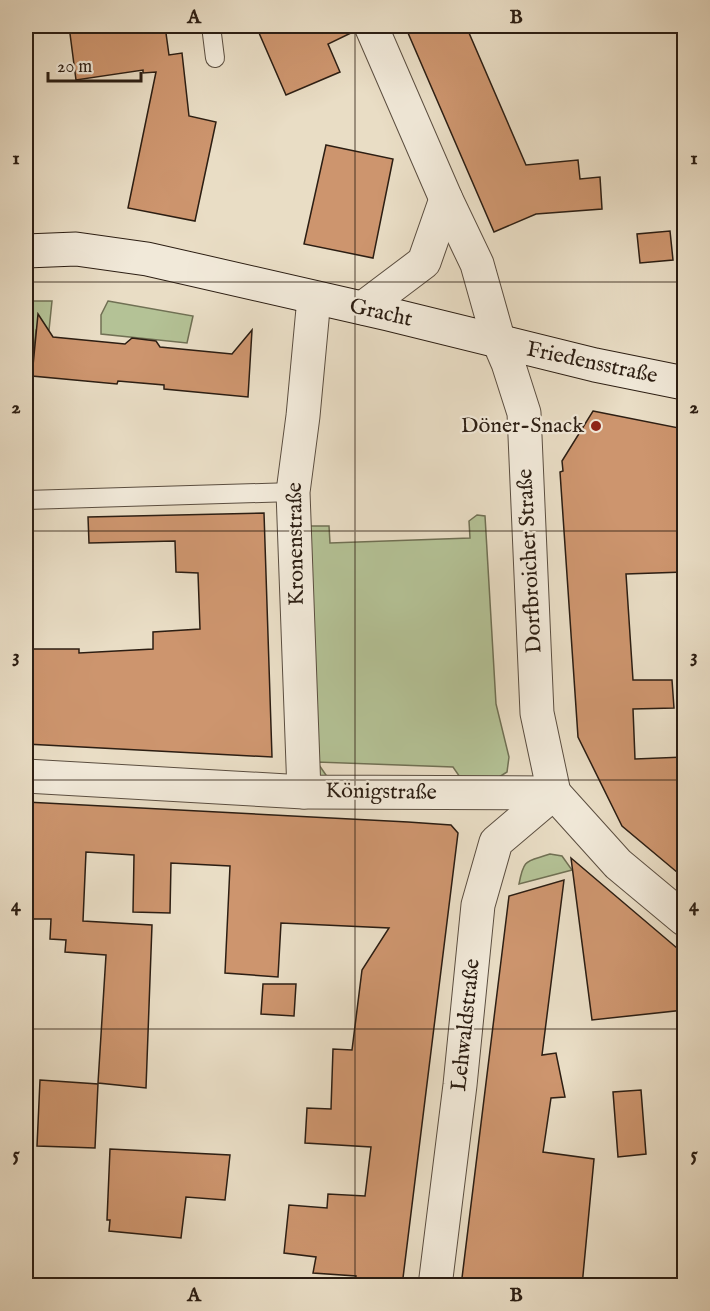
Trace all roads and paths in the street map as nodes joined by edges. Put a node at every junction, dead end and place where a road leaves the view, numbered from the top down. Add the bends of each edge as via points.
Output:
1 (211, 26) edge
2 (371, 26) edge
3 (215, 58) dead end
4 (446, 199) junction
5 (26, 251) edge
6 (314, 298) junction
7 (363, 308) junction
8 (499, 342) junction
9 (684, 383) edge
10 (293, 492) junction
11 (26, 500) edge
12 (26, 776) edge
13 (304, 792) junction
14 (554, 793) junction
15 (684, 919) edge
16 (435, 1286) edge

1 - 3 lane
2 - 4 street, Dorfbroicher Straße
4 - 7 street via 424,262
4 - 8 street, Dorfbroicher Straße via 477,264
5 - 6 street, Gracht via 76,249 147,259
6 - 7 street, Gracht
6 - 10 street, Kronenstraße
7 - 8 street, Gracht
8 - 9 street, Friedensstraße
8 - 14 street, Dorfbroicher Straße via 524,412 537,713
10 - 11 lane
10 - 13 street, Kronenstraße
12 - 13 street, Königstraße
13 - 14 street, Königstraße
14 - 15 street via 618,864
14 - 16 street, Lehwaldstraße via 496,842 478,905

